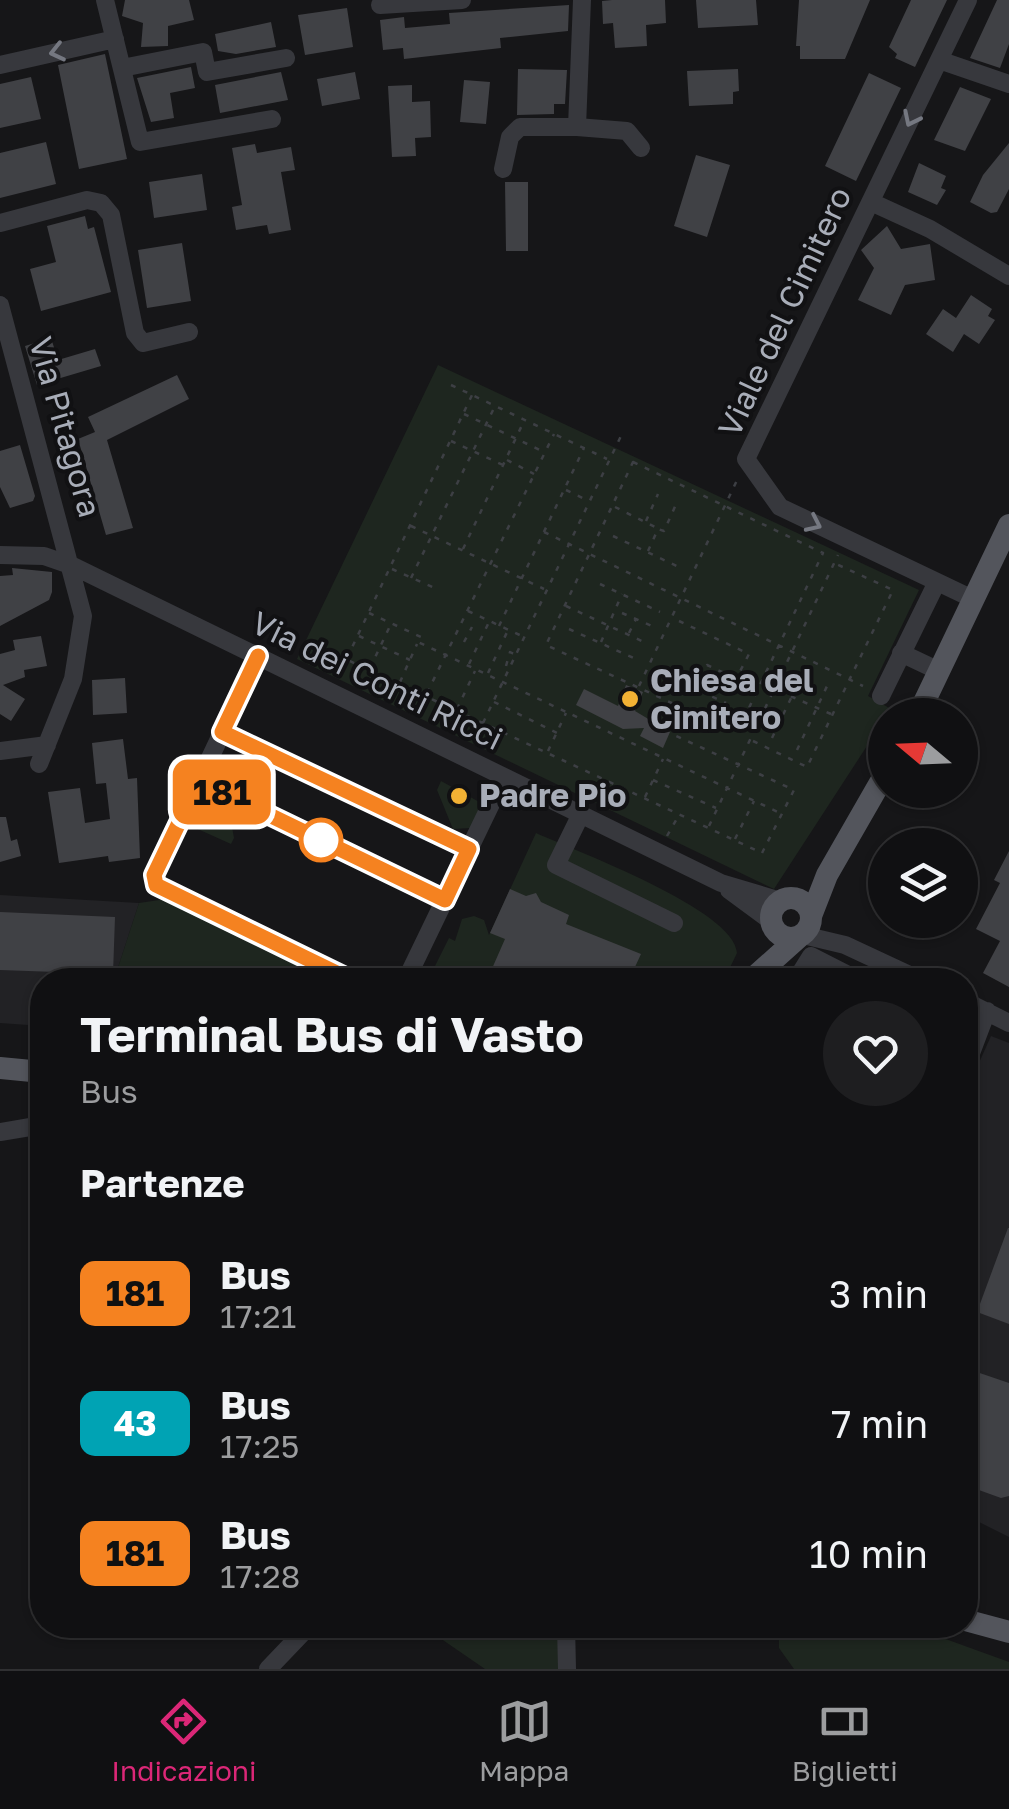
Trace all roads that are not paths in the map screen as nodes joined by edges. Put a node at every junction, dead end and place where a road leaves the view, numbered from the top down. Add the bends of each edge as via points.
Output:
1 (105, 0) edge
2 (462, 0) edge
3 (582, 0) edge
4 (968, 0) edge
5 (380, 5) dead end
6 (115, 39) junction
7 (286, 58) dead end
8 (939, 60) junction
9 (0, 65) edge
10 (122, 68) junction
11 (1009, 84) edge
12 (272, 119) dead end
13 (578, 127) junction
14 (642, 148) dead end
15 (503, 169) dead end
16 (871, 202) junction
17 (0, 222) edge
18 (1009, 276) edge
19 (0, 305) edge
20 (189, 332) dead end
21 (1009, 526) edge
22 (0, 555) edge
23 (73, 566) junction
24 (937, 582) junction
25 (973, 599) junction
26 (902, 653) junction
27 (258, 656) junction
28 (940, 670) junction
29 (881, 696) dead end
30 (926, 698) edge
31 (222, 732) junction
32 (47, 745) junction
33 (0, 751) edge
34 (39, 764) dead end
35 (504, 777) junction
36 (199, 781) junction
37 (868, 802) edge
38 (864, 808) junction
39 (581, 814) junction
40 (469, 849) junction
41 (445, 900) junction
42 (777, 911) junction
43 (674, 923) dead end
44 (806, 926) junction
45 (326, 968) edge
46 (412, 968) edge
47 (756, 968) edge
48 (761, 968) edge
49 (803, 968) edge
50 (834, 968) edge
51 (894, 968) edge
52 (978, 1007) edge
53 (988, 1012) junction
54 (1009, 1022) edge
55 (978, 1037) edge
56 (0, 1068) edge
57 (30, 1071) edge
58 (30, 1126) edge
59 (0, 1132) edge
60 (978, 1624) edge
61 (1009, 1632) edge
62 (298, 1638) edge
63 (566, 1638) edge
64 (268, 1669) edge
65 (567, 1669) edge

1 - 6 street
2 - 5 street
3 - 13 street
4 - 8 street, Viale del Cimitero
6 -> 9 street
6 - 10 street
7 - 10 street via 207,72 203,52
8 - 11 street
8 -> 16 street, Viale del Cimitero
10 - 12 street via 140,142
13 - 14 street via 627,130
13 - 15 street via 520,127 510,137
16 - 18 street
16 -> 24 street, Viale del Cimitero via 746,459 780,507
17 - 20 street via 87,200 100,203 111,215 135,333 142,343
19 - 23 street, Via Pitagora
21 - 25 main road
22 - 23 street, Via dei Conti Ricci via 44,556
23 - 27 street, Via dei Conti Ricci
23 - 32 street, Via Pitagora via 82,631
24 - 25 street, Viale del Cimitero
24 - 26 street
25 - 28 main road
26 - 28 street
26 - 29 street
27 - 31 street
27 - 35 street, Via dei Conti Ricci
28 - 30 main road
31 - 36 street
31 - 40 street
32 - 33 street
32 - 34 street, Via Pitagora
35 - 39 street, Via dei Conti Ricci
35 - 40 street
36 - 41 street
36 - 45 street via 154,875 156,885
37 - 38 main road
38 - 42 main road
38 - 44 main road
39 - 42 street, Via dei Conti Ricci
39 - 43 street via 556,866
40 - 41 street
41 - 46 street
42 - 44 main road via 782,936
42 - 44 main road via 802,901
42 - 47 main road
44 - 48 main road
44 - 51 street
49 - 50 street via 810,956
52 - 53 street
53 - 54 street
53 - 55 street
56 - 57 main road
58 - 59 street
60 - 61 main road
62 - 64 street
63 - 65 street

